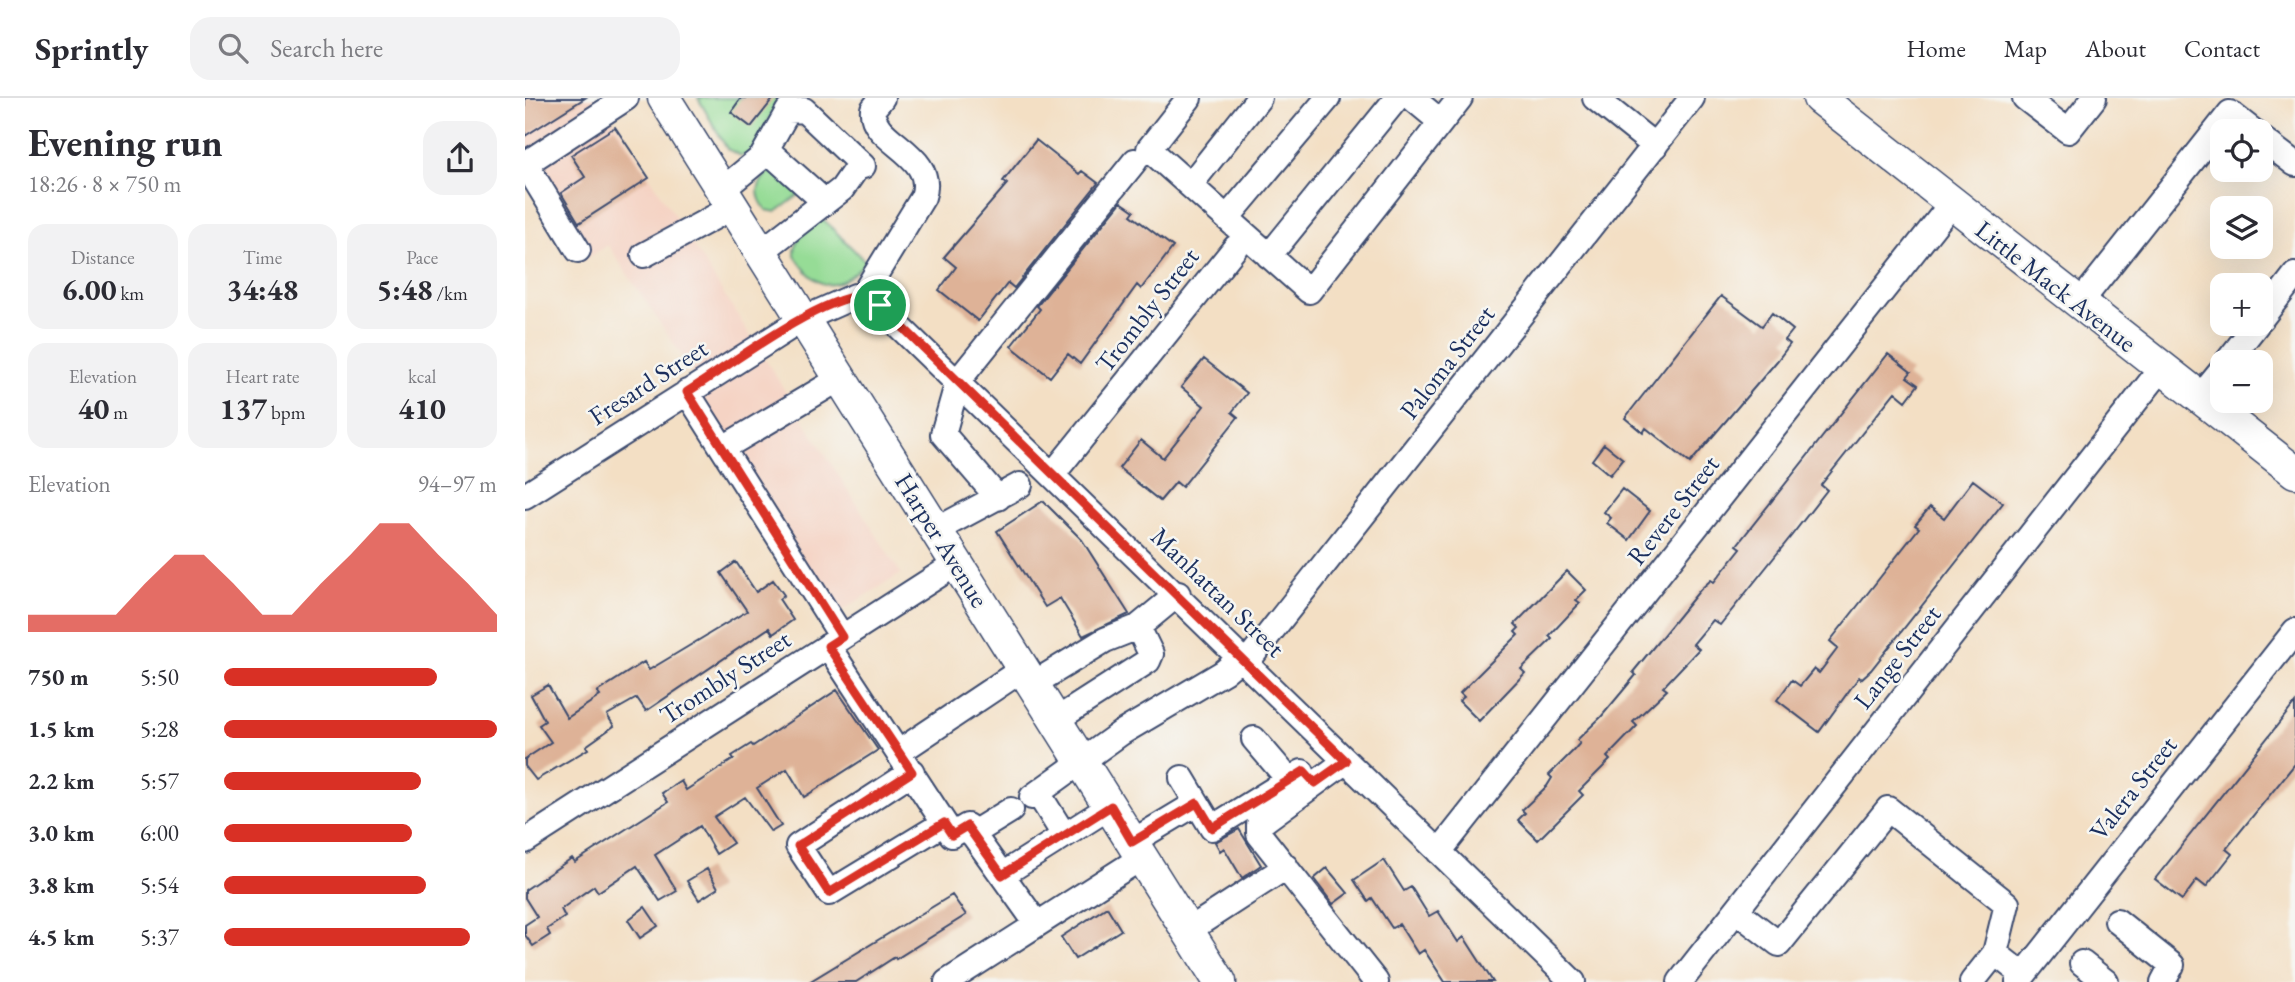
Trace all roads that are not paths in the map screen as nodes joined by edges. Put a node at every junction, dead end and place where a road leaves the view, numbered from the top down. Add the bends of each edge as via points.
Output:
1 (627, 98) edge
2 (881, 98) edge
3 (1189, 98) edge
4 (1259, 98) edge
5 (1328, 98) edge
6 (1397, 98) edge
7 (1412, 98) edge
8 (1460, 98) edge
9 (1595, 98) edge
10 (1692, 98) edge
11 (1819, 98) edge
12 (2025, 98) edge
13 (2094, 98) edge
14 (666, 99) edge
15 (809, 104) edge
16 (2224, 119) edge
17 (2237, 119) edge
18 (1441, 122) junction
19 (2210, 137) edge
20 (1655, 146) junction
21 (2273, 147) edge
22 (767, 150) junction
23 (1142, 155) junction
24 (525, 163) edge
25 (2295, 164) edge
26 (1190, 185) junction
27 (727, 199) junction
28 (825, 201) junction
29 (1952, 203) junction
30 (1227, 218) junction
31 (1235, 248) dead end
32 (578, 250) dead end
33 (761, 252) junction
34 (644, 255) dead end
35 (1269, 256) junction
36 (2295, 275) edge
37 (863, 295) junction
38 (2273, 303) edge
39 (2079, 304) junction
40 (803, 319) junction
41 (2248, 336) edge
42 (2236, 350) edge
43 (2161, 369) junction
44 (841, 378) junction
45 (958, 381) junction
46 (2210, 385) edge
47 (687, 392) junction
48 (2200, 397) junction
49 (723, 448) junction
50 (2294, 468) edge
51 (1053, 474) junction
52 (1020, 485) dead end
53 (525, 496) edge
54 (998, 498) junction
55 (936, 530) junction
56 (956, 564) junction
57 (1178, 594) junction
58 (1138, 627) junction
59 (2295, 631) edge
60 (835, 642) junction
61 (1245, 659) junction
62 (1028, 677) junction
63 (1056, 720) junction
64 (1254, 739) dead end
65 (1346, 761) junction
66 (905, 762) junction
67 (1081, 763) junction
68 (1182, 778) dead end
69 (1289, 780) junction
70 (1315, 783) junction
71 (1197, 803) junction
72 (1111, 806) junction
73 (1011, 810) dead end
74 (944, 823) junction
75 (972, 834) junction
76 (1064, 835) junction
77 (525, 841) edge
78 (1137, 850) junction
79 (1439, 852) junction
80 (1286, 867) junction
81 (1002, 875) junction
82 (1736, 911) junction
83 (2117, 921) dead end
84 (1037, 924) junction
85 (1189, 930) junction
86 (1995, 953) junction
87 (2082, 963) dead end
88 (2021, 979) edge
89 (947, 982) edge
90 (1220, 982) edge
91 (1376, 982) edge
92 (1573, 982) edge
93 (1680, 982) edge
94 (1972, 982) edge
95 (2106, 982) edge
96 (2163, 982) edge

1 - 24 street
2 - 37 street via 873,109 875,121 923,171 927,186
3 - 23 street
4 - 26 street
5 - 30 street
6 - 35 street
7 - 18 street
8 - 18 street
9 - 20 street
10 - 20 street, Paloma Street
11 - 29 main road, Little Mack Avenue
12 - 13 street via 2068,131
14 - 27 main road, Harper Avenue
15 - 22 street via 788,111
15 - 28 street via 862,165
16 - 17 street via 2229,113
18 - 35 street via 1309,291
19 - 39 street
20 - 61 street, Paloma Street
21 - 25 street
22 - 27 street
22 - 28 street
23 - 26 street
23 - 45 street
24 - 32 street
26 - 30 street
27 - 33 main road, Harper Avenue
27 - 34 street
28 - 33 street
29 - 39 main road, Little Mack Avenue
29 - 79 street, Revere Street
30 - 35 street
31 - 51 street, Trombly Street
33 - 40 main road, Harper Avenue
36 - 38 street
37 - 40 street
37 - 45 street, Manhattan Street via 880,305
39 - 43 main road, Little Mack Avenue
40 - 44 main road, Harper Avenue
40 - 47 street, Fresard Street
41 - 42 street
43 - 48 main road, Little Mack Avenue
43 - 82 street, Lange Street
44 - 49 street
44 - 55 main road, Harper Avenue
45 - 51 street, Manhattan Street
45 - 54 street via 943,434
46 - 48 street
47 - 49 street
47 - 53 street, Fresard Street
48 - 50 main road, Little Mack Avenue
49 - 60 street
51 - 57 street, Manhattan Street
52 - 54 street
54 - 55 street
55 - 56 main road, Harper Avenue
56 - 60 street, Trombly Street
56 - 62 main road, Harper Avenue
57 - 58 street
57 - 61 street, Manhattan Street
58 - 62 street
58 - 63 street via 1151,654 1148,661
59 - 88 street, Valera Street
60 - 66 street
60 - 77 street, Trombly Street
61 - 65 street, Manhattan Street
61 - 67 street, Paloma Street via 1121,733
62 - 63 main road, Harper Avenue
62 - 66 street
63 - 67 main road, Harper Avenue
64 - 69 street
65 - 70 street
65 - 79 street, Manhattan Street
66 - 74 street
66 - 74 street via 798,846 829,893
67 - 72 main road, Harper Avenue
67 - 76 street, Paloma Street via 1035,795
68 - 71 street
69 - 70 street via 1304,771
69 - 71 street via 1212,828
70 - 80 street via 1259,825 1259,834
71 - 78 street
72 - 76 street
72 - 78 main road, Harper Avenue
73 - 75 street
74 - 75 street via 952,835 967,826
75 - 81 street
76 - 81 street
78 - 84 street
78 - 85 main road, Harper Avenue
79 - 92 street, Manhattan Street
80 - 85 street
80 - 91 street
81 - 84 street
82 - 86 street via 1779,944 1888,808 2007,904
82 - 93 street, Lange Street
83 - 96 street via 2172,965
84 - 89 street
85 - 90 main road, Harper Avenue
86 - 88 street
86 - 94 street
87 - 95 street

